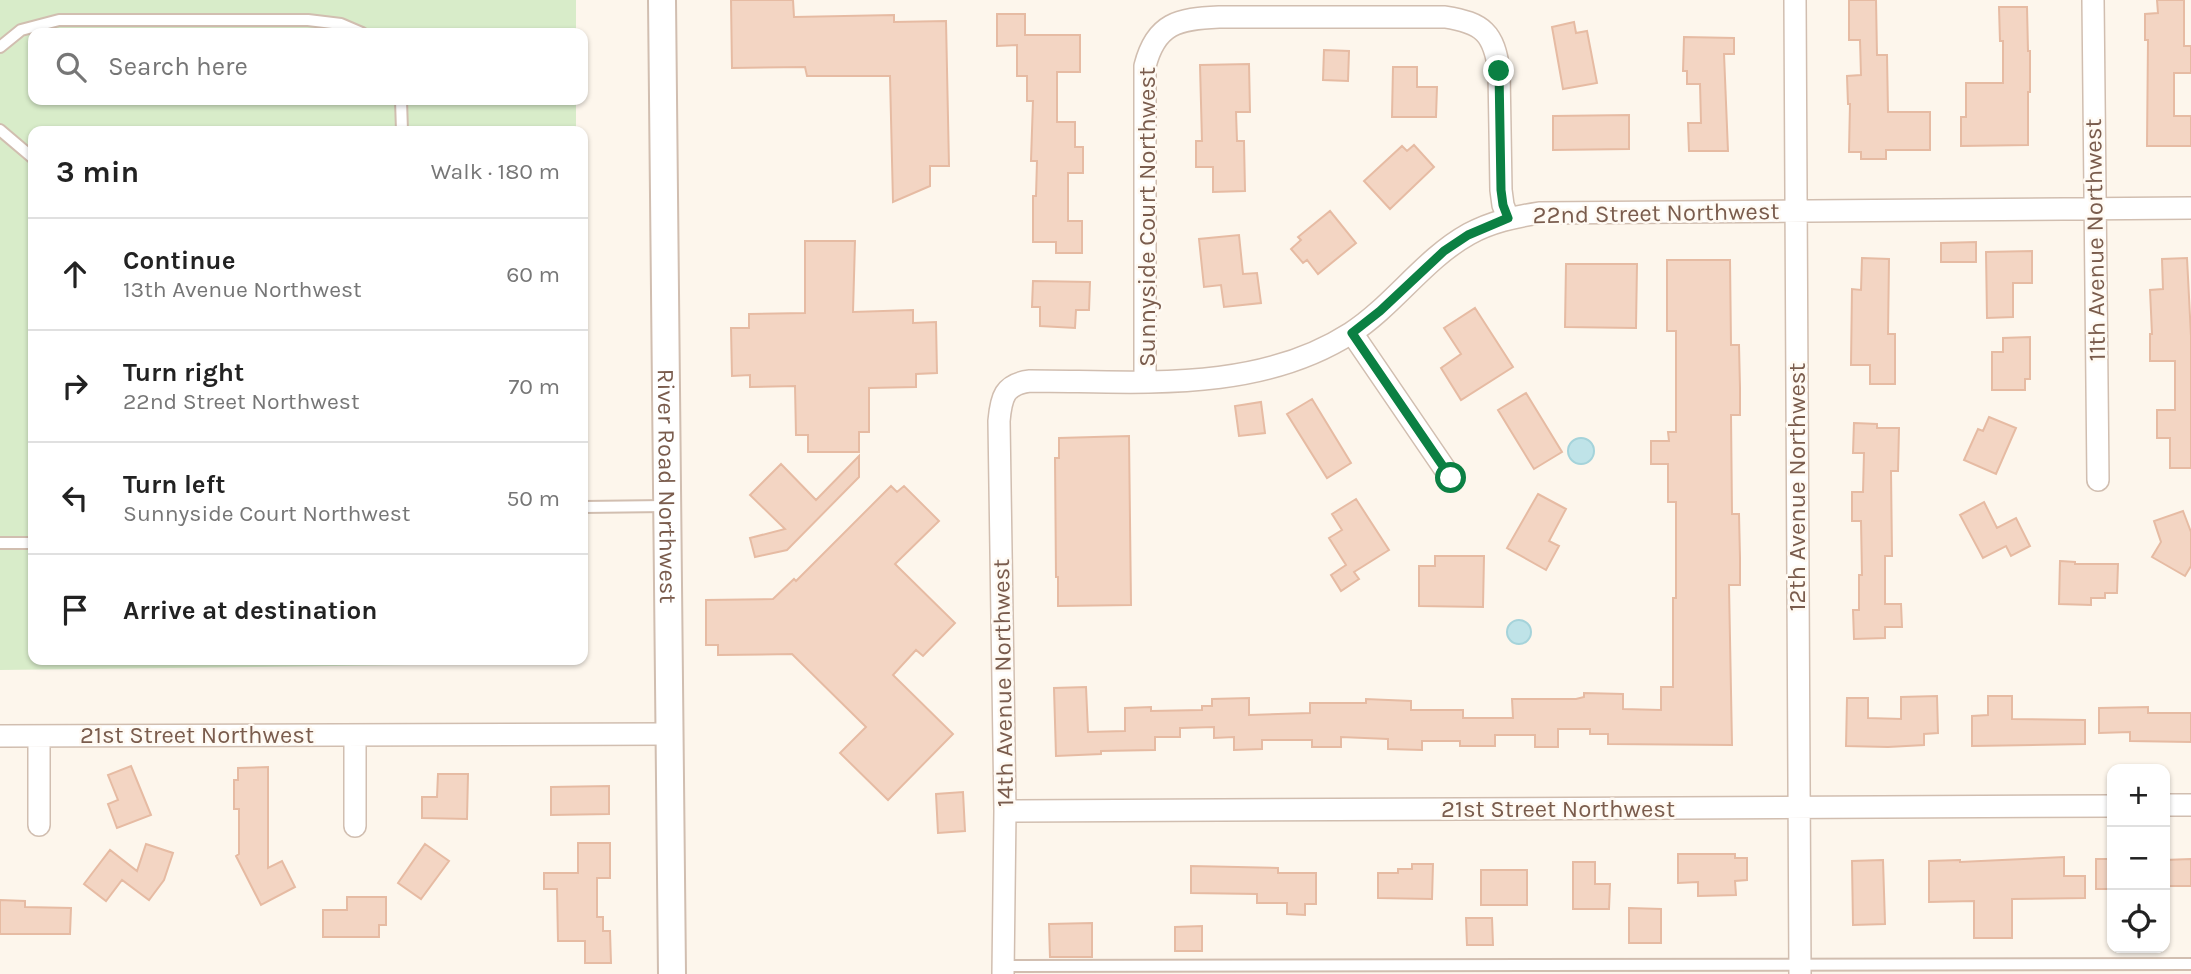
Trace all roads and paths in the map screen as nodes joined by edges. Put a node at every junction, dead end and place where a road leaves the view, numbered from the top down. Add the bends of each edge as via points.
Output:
1 (662, 0) edge
2 (1795, 0) edge
3 (2093, 0) edge
4 (28, 28) edge
5 (29, 28) edge
6 (350, 28) edge
7 (0, 47) edge
8 (401, 105) edge
9 (402, 126) edge
10 (0, 130) edge
11 (28, 154) edge
12 (2191, 208) edge
13 (2094, 209) junction
14 (1797, 210) junction
15 (1508, 218) junction
16 (1352, 333) junction
17 (1145, 381) junction
18 (1005, 393) joint
19 (1451, 478) dead end
20 (2098, 480) dead end
21 (666, 506) junction
22 (588, 507) edge
23 (0, 543) edge
24 (28, 543) edge
25 (668, 734) junction
26 (355, 735) junction
27 (0, 736) edge
28 (39, 736) junction
29 (2170, 805) edge
30 (2191, 805) edge
31 (2107, 806) edge
32 (1797, 808) junction
33 (1005, 811) junction
34 (40, 825) dead end
35 (355, 827) dead end
36 (2191, 964) edge
37 (1799, 969) edge
38 (1003, 970) edge
39 (672, 974) edge

1 - 21 street, River Road Northwest
2 - 14 street, 12th Avenue Northwest
3 - 13 street, 11th Avenue Northwest
4 - 7 lane
5 - 6 lane via 59,20 308,20
8 - 9 lane
10 - 11 lane
12 - 13 street, 22nd Street Northwest
13 - 14 street, 22nd Street Northwest
13 - 20 street, 11th Avenue Northwest
14 - 15 street, 22nd Street Northwest via 1539,213
14 - 32 street, 12th Avenue Northwest
15 - 16 street, 22nd Street Northwest via 1444,251
15 - 17 street, Sunnyside Court Northwest via 1501,190 1497,54 1481,27 1445,17 1219,17 1178,22 1160,32 1145,66
16 - 17 street, 22nd Street Northwest via 1325,348 1258,371 1224,378
16 - 19 street
17 - 18 street, 22nd Street Northwest via 1030,381
18 - 33 street, 14th Avenue Northwest via 999,421
21 - 22 lane
21 - 25 street, River Road Northwest
23 - 24 lane
25 - 26 street, 21st Street Northwest
25 - 39 street, River Road Northwest
26 - 28 street, 21st Street Northwest
26 - 35 street
27 - 28 street, 21st Street Northwest
28 - 34 street
29 - 30 street
31 - 32 street, 21st Street Northwest
32 - 33 street, 21st Street Northwest
32 - 37 street, 12th Avenue Northwest
33 - 38 street, 14th Avenue Northwest
36 - 37 lane
37 - 38 lane

